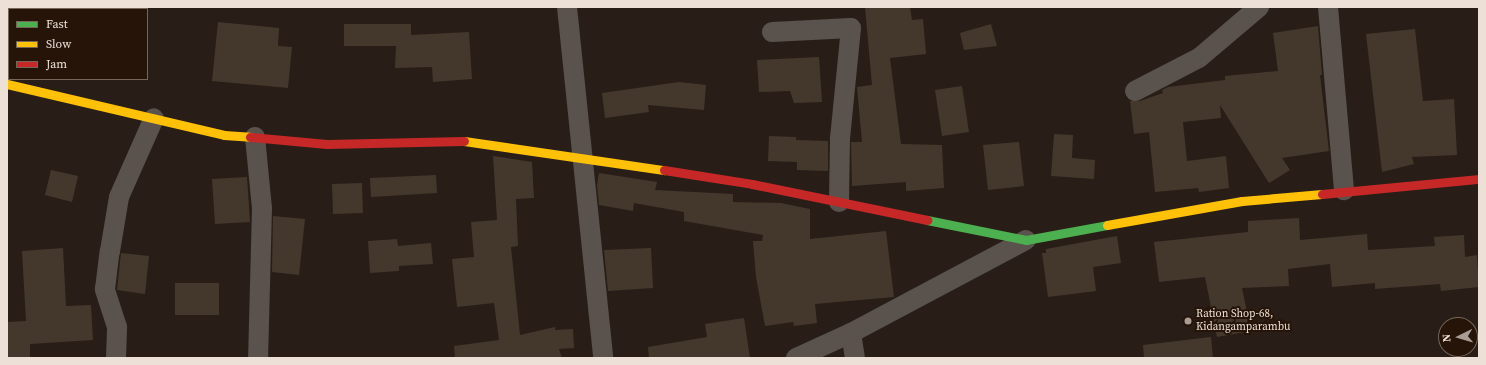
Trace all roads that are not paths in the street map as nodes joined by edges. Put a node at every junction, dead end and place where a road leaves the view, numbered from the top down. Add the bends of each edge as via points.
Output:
1 (567, 7) edge
2 (1259, 7) edge
3 (1328, 7) edge
4 (772, 32) dead end
5 (7, 84) edge
6 (1134, 91) dead end
7 (154, 118) junction
8 (255, 137) junction
9 (583, 157) junction
10 (1479, 179) edge
11 (1344, 190) junction
12 (839, 202) junction
13 (1026, 240) junction
14 (850, 333) junction
15 (116, 358) edge
16 (258, 358) edge
17 (603, 358) edge
18 (796, 358) edge
19 (855, 358) edge

1 - 9 street
2 - 6 street via 1199,58
3 - 11 street
4 - 12 street via 850,28 840,138
5 - 7 main road
7 - 8 main road via 224,135
7 - 15 street via 119,197 110,251 105,289 117,327
8 - 9 main road via 327,144 475,141
8 - 16 street via 262,208
9 - 12 main road via 752,184
9 - 17 street
10 - 11 main road
11 - 13 main road via 1242,201
12 - 13 main road
13 - 14 street
14 - 18 street
14 - 19 street

